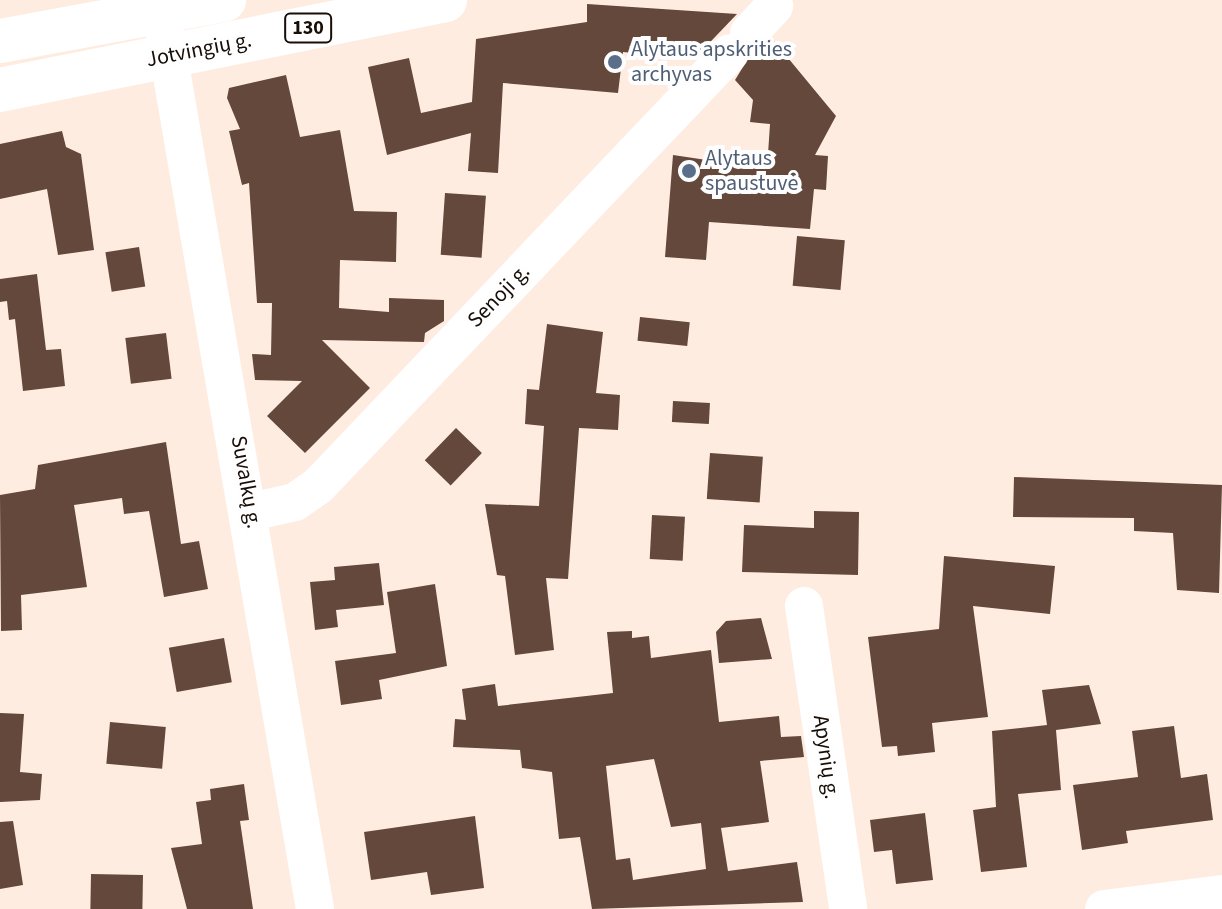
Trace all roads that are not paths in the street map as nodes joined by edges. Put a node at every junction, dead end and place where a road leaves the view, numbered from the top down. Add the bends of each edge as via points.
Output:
1 (224, 0) edge
2 (445, 0) edge
3 (160, 6) edge
4 (751, 31) dead end
5 (0, 41) edge
6 (170, 56) junction
7 (0, 90) edge
8 (251, 512) junction
9 (804, 606) dead end
10 (1221, 888) edge
11 (1114, 908) edge
12 (315, 909) edge
13 (848, 909) edge

1 - 3 main road, Jotvingių g.
2 - 6 main road, Jotvingių g. / 130
3 - 5 main road, Jotvingių g.
3 - 6 street, Suvalkų g.
4 - 8 street, Senoji g. via 319,485 295,502
6 - 7 main road, Jotvingių g. / 130
6 - 8 street, Suvalkų g.
8 - 12 street, Suvalkų g.
9 - 13 street, Apynių g.
10 - 11 street

